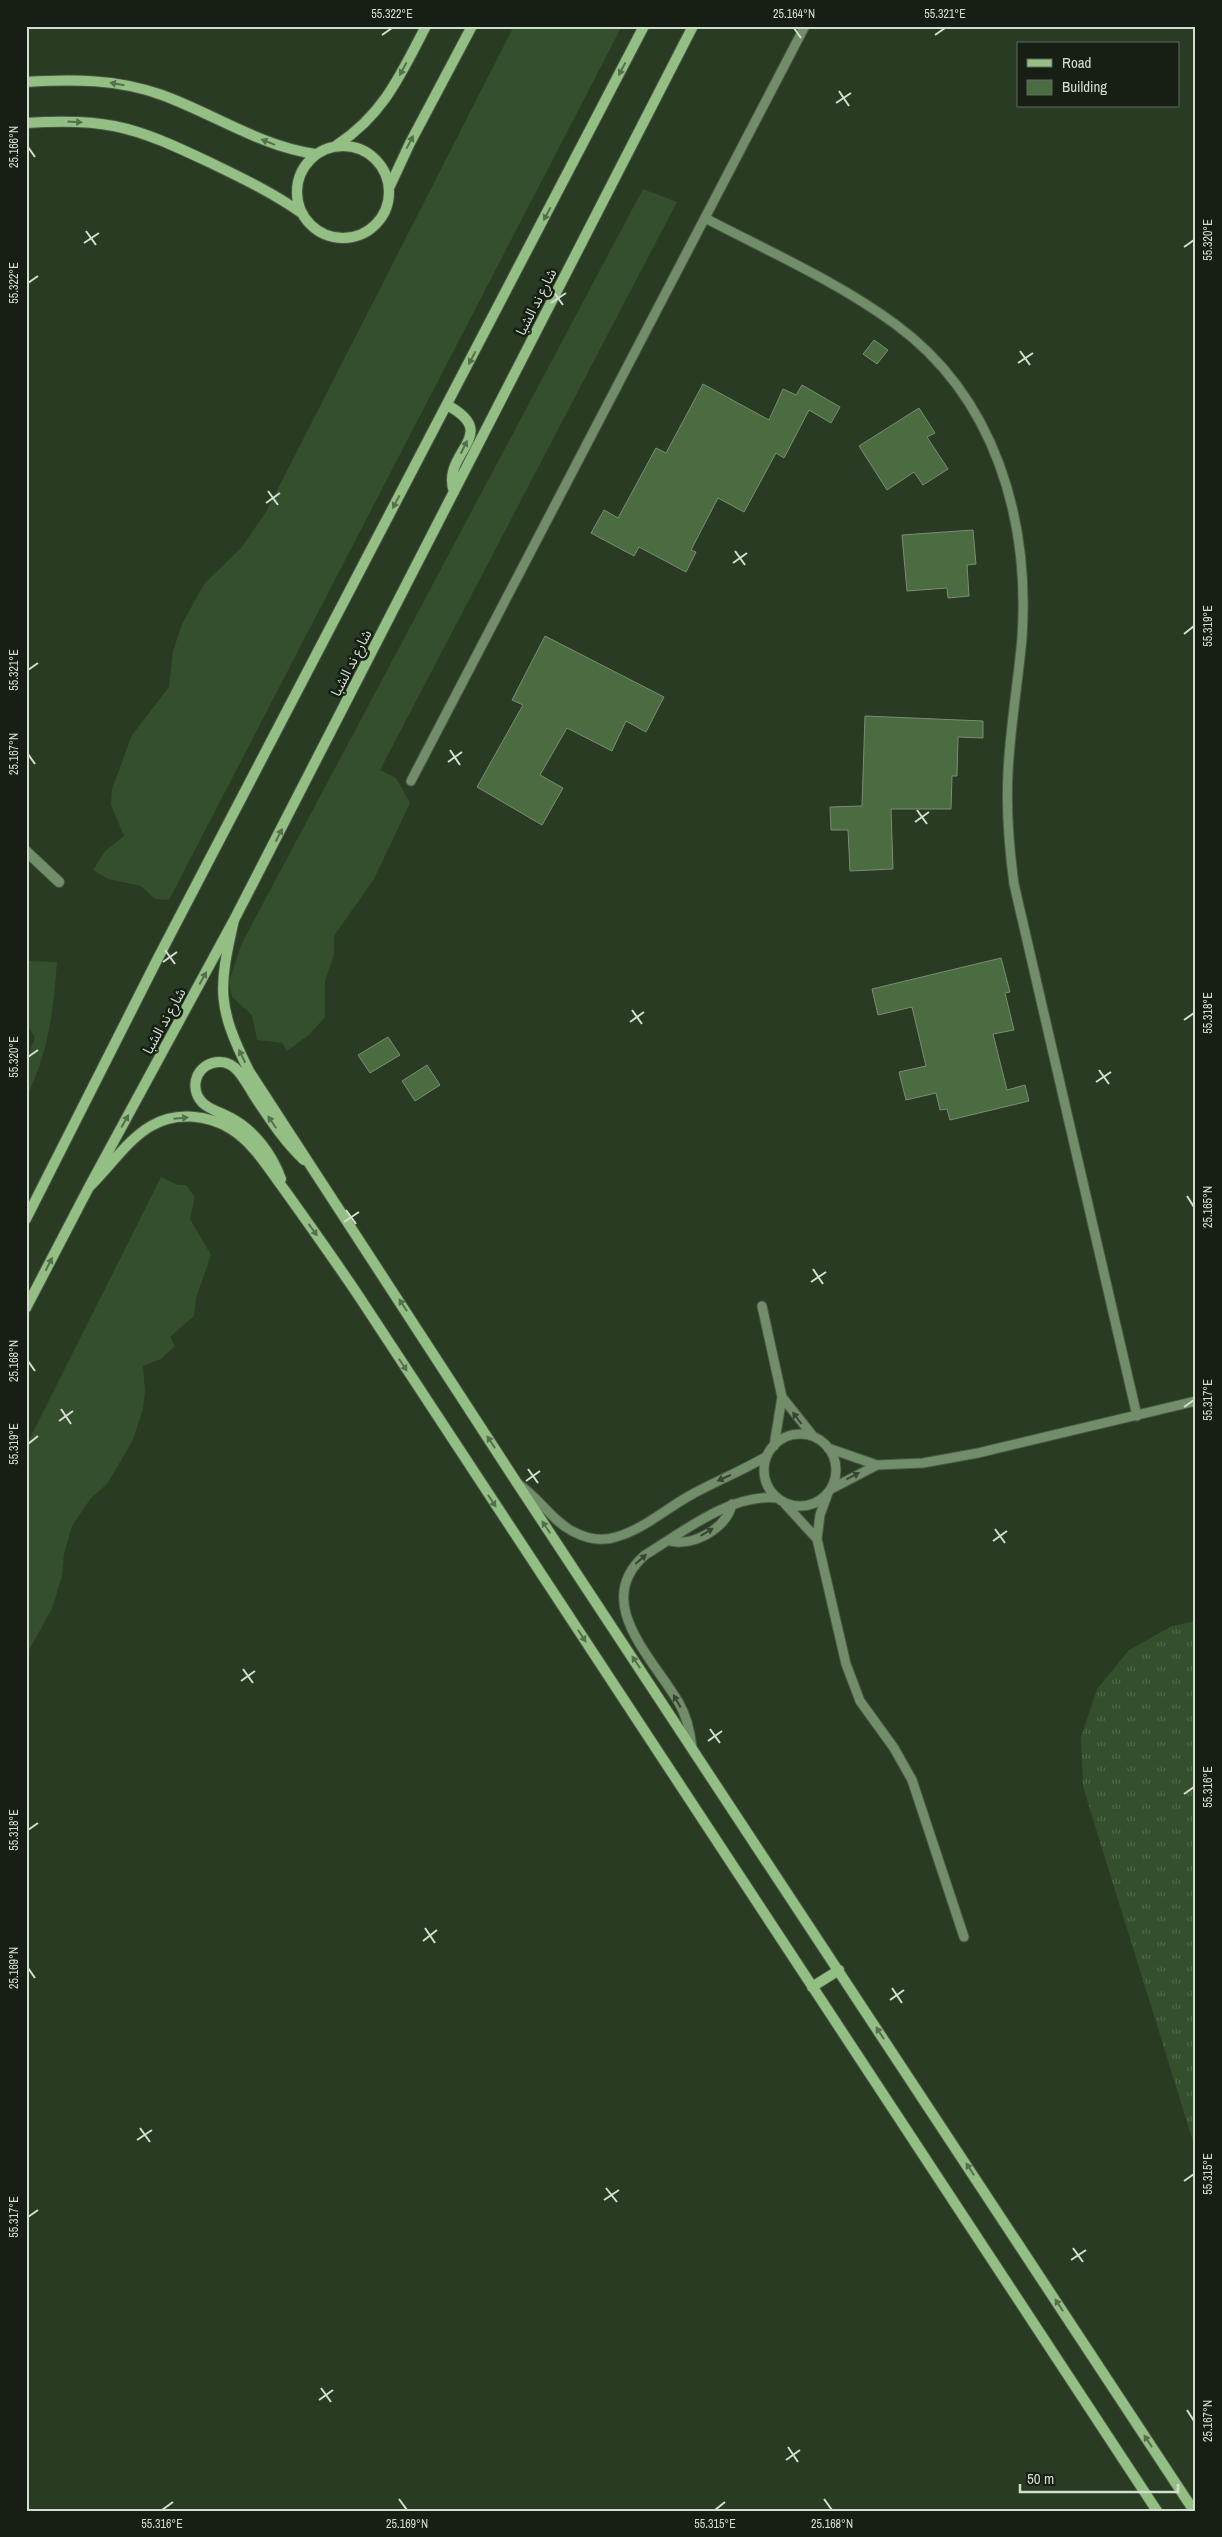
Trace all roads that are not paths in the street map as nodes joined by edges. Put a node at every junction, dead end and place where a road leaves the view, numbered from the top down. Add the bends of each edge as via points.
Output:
1 (426, 26) edge
2 (472, 26) edge
3 (644, 26) edge
4 (699, 26) edge
5 (805, 26) edge
6 (691, 30) edge
7 (26, 82) edge
8 (26, 123) edge
9 (337, 146) junction
10 (315, 154) junction
11 (390, 186) junction
12 (303, 214) junction
13 (705, 218) junction
14 (447, 405) junction
15 (454, 492) junction
16 (411, 781) dead end
17 (26, 851) edge
18 (59, 882) dead end
19 (234, 920) junction
20 (316, 1170) junction
21 (89, 1187) junction
22 (284, 1190) junction
23 (26, 1219) edge
24 (762, 1306) dead end
25 (26, 1308) edge
26 (782, 1397) junction
27 (1196, 1401) edge
28 (1137, 1416) junction
29 (814, 1437) junction
30 (774, 1446) junction
31 (828, 1448) junction
32 (767, 1456) junction
33 (877, 1465) junction
34 (517, 1483) junction
35 (829, 1491) junction
36 (780, 1500) junction
37 (817, 1539) junction
38 (692, 1746) junction
39 (964, 1937) dead end
40 (839, 1970) junction
41 (812, 1987) junction
42 (1156, 2511) edge
43 (1194, 2511) edge

1 -> 9 street via 381,106
11 -> 2 street
3 -> 14 street
4 - 6 lane
5 - 13 lane
6 - 15 street, شارع ند الشبا
10 -> 7 street via 272,144 178,102 137,88 74,79
8 -> 12 street via 93,123 155,138 257,185
9 - 10 street
9 - 11 street via 355,147 372,155 384,169
10 - 12 street via 304,167 298,182 298,199
11 - 12 street via 384,214 376,225 351,238 323,233
13 - 16 lane
13 - 28 lane via 856,298 896,324 932,357 963,394 988,436 1006,481 1018,526 1023,576 1022,638 1008,774 1010,856
15 -> 14 street via 451,477 471,427 465,415
14 -> 23 street via 158,958
19 -> 15 street, شارع ند الشبا
17 - 18 street
20 -> 19 street via 249,1071 225,1013 222,980
21 -> 19 street, شارع ند الشبا
20 -> 22 street via 281,1135 236,1069 222,1062 207,1065 201,1069 195,1084 199,1099 254,1135 270,1155
34 -> 20 street
21 -> 22 street via 144,1131 162,1121 181,1117 205,1119 232,1130 256,1152
25 -> 21 street, شارع ند الشبا
22 -> 41 street via 360,1298
24 - 26 lane
29 -> 26 lane
26 - 30 lane
27 - 28 lane
28 - 33 lane via 978,1453 923,1463
29 - 30 lane via 788,1436
29 - 31 lane
30 - 32 lane
31 - 33 lane
31 - 35 lane via 836,1473
32 -> 34 lane via 701,1489 627,1533 604,1539 593,1539 570,1531
32 - 36 lane via 764,1474 771,1491
35 -> 33 lane
38 -> 34 street
35 - 36 lane via 808,1505 799,1506
35 - 37 lane via 820,1515
36 - 37 lane
38 -> 36 lane via 685,1715 632,1630 623,1608 624,1584 636,1563 732,1504 754,1498
37 - 39 lane via 852,1683 860,1701 894,1748 912,1780
38 - 40 street
40 - 41 street
43 -> 40 street
41 - 42 street

